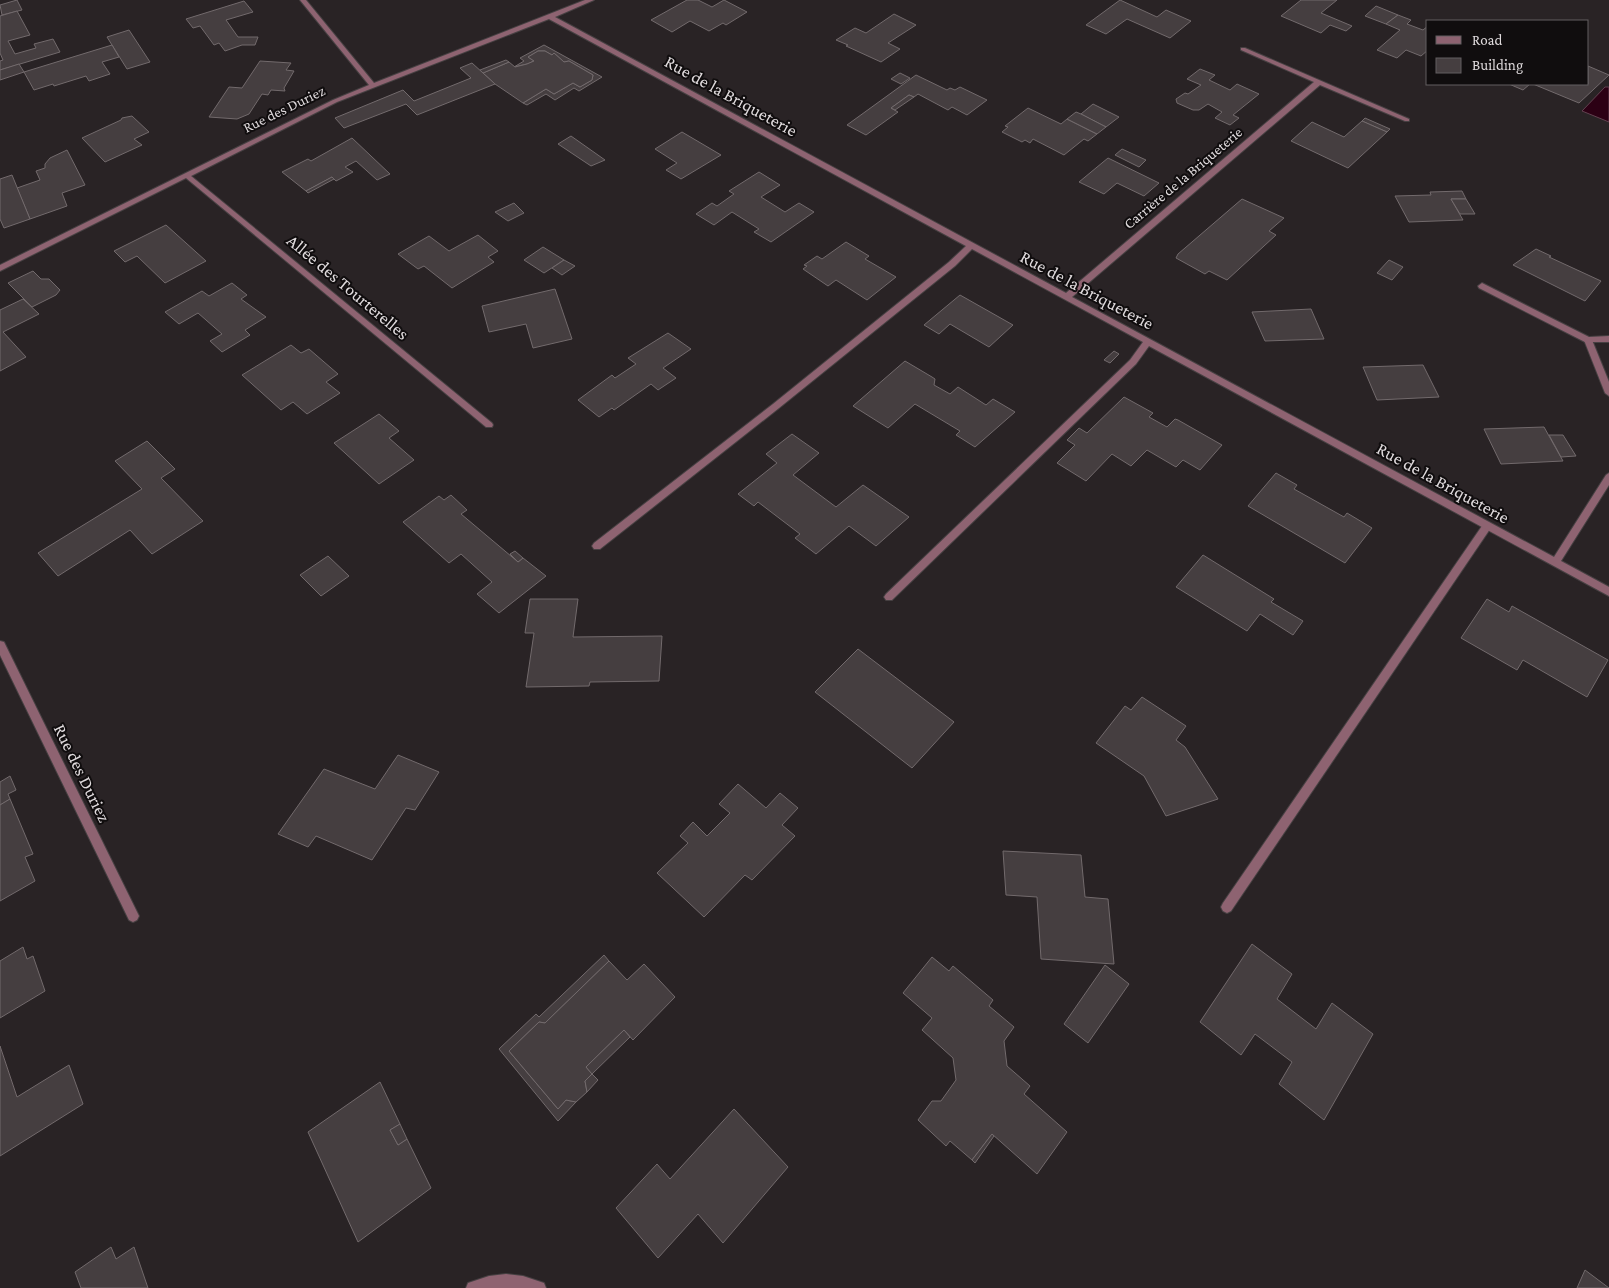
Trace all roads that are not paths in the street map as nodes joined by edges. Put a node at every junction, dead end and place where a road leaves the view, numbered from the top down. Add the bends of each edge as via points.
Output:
1 (303, 0) edge
2 (591, 0) edge
3 (549, 16) junction
4 (1243, 49) dead end
5 (1319, 82) junction
6 (372, 85) junction
7 (1407, 120) dead end
8 (186, 175) junction
9 (971, 245) junction
10 (0, 268) edge
11 (1482, 286) dead end
12 (1067, 297) junction
13 (1609, 339) edge
14 (1588, 340) junction
15 (1148, 342) junction
16 (1609, 393) edge
17 (489, 425) dead end
18 (1609, 477) edge
19 (1487, 526) junction
20 (597, 546) dead end
21 (1555, 563) junction
22 (1609, 592) edge
23 (889, 596) dead end
24 (0, 645) edge
25 (1227, 907) dead end
26 (133, 916) dead end
27 (473, 1288) edge
28 (539, 1288) edge

1 - 6 street
2 - 3 street, Rue des Duriez
3 - 6 street, Rue des Duriez
3 - 9 street, Rue de la Briqueterie
4 - 5 street
5 - 7 street
5 - 12 street, Carrière de la Briqueterie
6 - 8 street, Rue des Duriez
8 - 10 street, Rue des Duriez
8 - 17 street, Allée des Tourterelles
9 - 12 street, Rue de la Briqueterie
9 - 20 street via 952,264 776,406
11 - 14 street
12 - 15 street, Rue de la Briqueterie
13 - 14 street
14 - 16 street
15 - 19 street, Rue de la Briqueterie
15 - 23 street via 1133,362
18 - 21 street
19 - 21 street, Rue de la Briqueterie
19 - 25 street
21 - 22 street, Rue de la Briqueterie
24 - 26 street, Rue des Duriez
27 - 28 street via 483,1283 509,1281 530,1283

